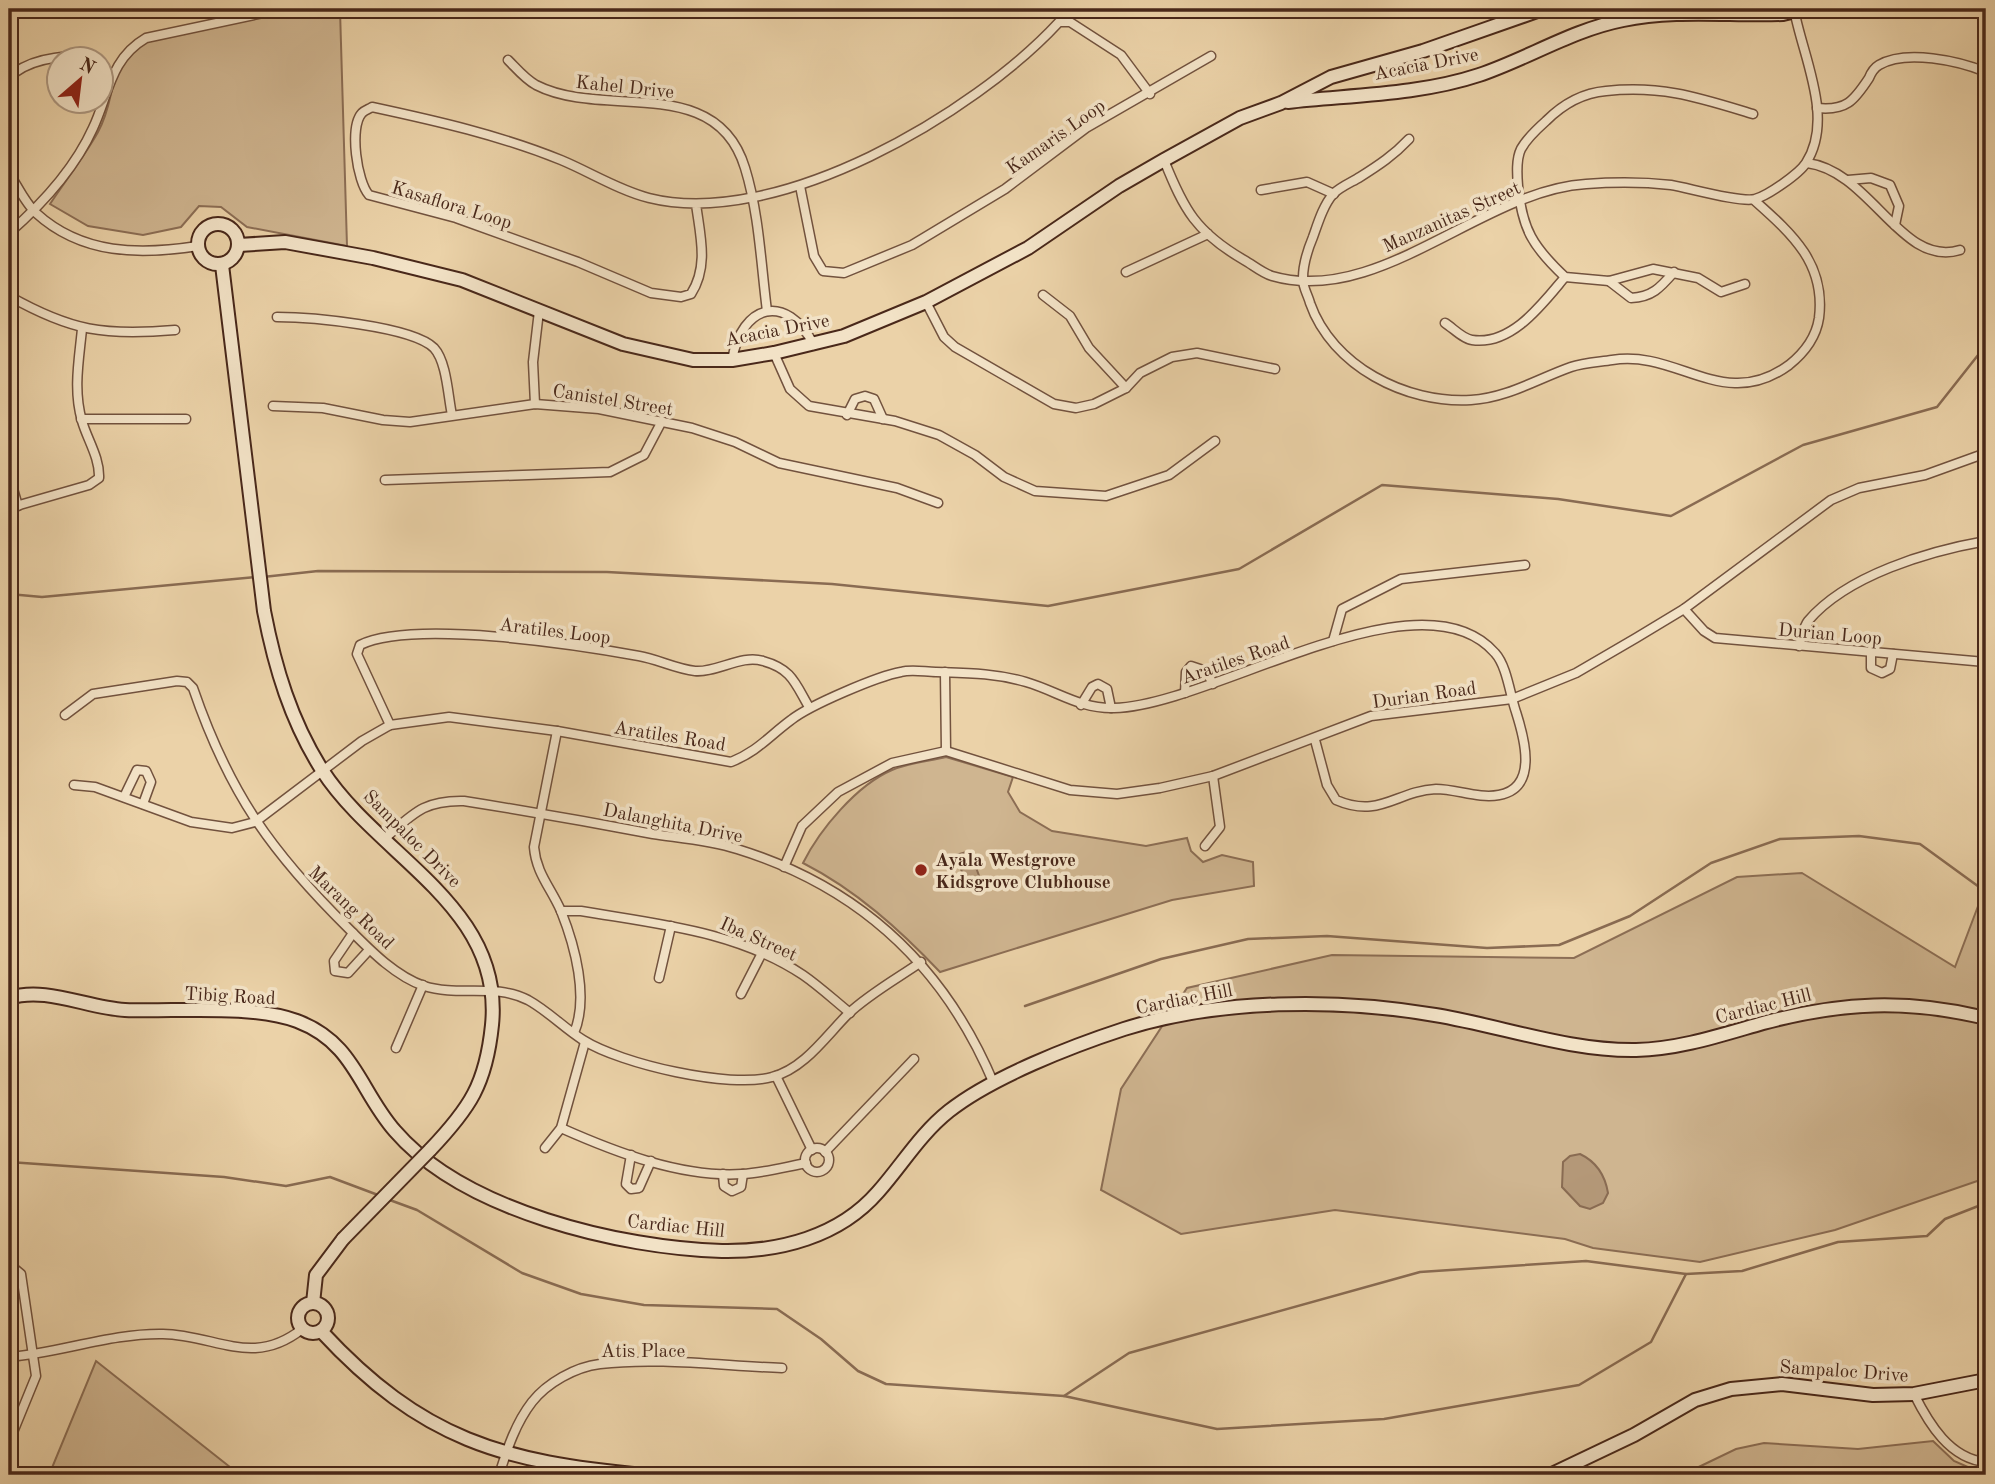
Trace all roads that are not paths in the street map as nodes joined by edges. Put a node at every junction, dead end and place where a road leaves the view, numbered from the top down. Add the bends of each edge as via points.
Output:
1 (282, 9) edge
2 (414, 9) edge
3 (442, 9) edge
4 (710, 9) edge
5 (769, 9) edge
6 (1543, 9) edge
7 (1762, 9) edge
8 (1797, 10) edge
9 (1780, 14) junction
10 (1211, 56) dead end
11 (509, 60) dead end
12 (46, 61) edge
13 (117, 64) joint
14 (1986, 72) edge
15 (14, 73) dead end
16 (1150, 94) junction
17 (1281, 103) junction
18 (1817, 108) junction
19 (1753, 114) dead end
20 (1409, 139) dead end
21 (1164, 160) junction
22 (1807, 163) junction
23 (9, 173) edge
24 (1848, 180) junction
25 (800, 186) junction
26 (1261, 190) dead end
27 (1334, 194) junction
28 (752, 198) junction
29 (1519, 200) junction
30 (1754, 200) junction
31 (696, 204) junction
32 (34, 212) junction
33 (1895, 225) junction
34 (9, 233) edge
35 (1208, 234) junction
36 (239, 245) junction
37 (198, 246) junction
38 (1960, 250) dead end
39 (222, 265) junction
40 (1126, 272) dead end
41 (1674, 272) junction
42 (1565, 277) junction
43 (1302, 280) junction
44 (1609, 281) junction
45 (1745, 284) dead end
46 (1043, 295) dead end
47 (9, 296) edge
48 (926, 302) junction
49 (767, 310) junction
50 (539, 312) junction
51 (277, 317) dead end
52 (1445, 323) dead end
53 (82, 329) junction
54 (175, 330) dead end
55 (814, 345) junction
56 (774, 353) junction
57 (732, 360) junction
58 (1275, 369) dead end
59 (1126, 388) junction
60 (535, 404) junction
61 (274, 406) dead end
62 (452, 415) junction
63 (846, 415) junction
64 (81, 419) junction
65 (186, 419) dead end
66 (883, 419) junction
67 (662, 421) junction
68 (1215, 441) dead end
69 (1986, 453) edge
70 (9, 475) edge
71 (385, 480) dead end
72 (937, 503) dead end
73 (13, 507) edge
74 (1986, 513) edge
75 (1986, 541) edge
76 (1525, 565) dead end
77 (1684, 609) junction
78 (1333, 641) junction
79 (1799, 646) junction
80 (1871, 653) junction
81 (1893, 654) junction
82 (1984, 662) junction
83 (945, 672) junction
84 (1213, 684) junction
85 (1185, 693) junction
86 (1512, 699) junction
87 (1984, 702) dead end
88 (1081, 705) junction
89 (809, 707) junction
90 (1111, 708) junction
91 (65, 715) dead end
92 (390, 725) junction
93 (557, 731) junction
94 (1315, 740) junction
95 (946, 751) junction
96 (323, 772) junction
97 (1213, 776) junction
98 (74, 785) dead end
99 (124, 797) junction
100 (143, 804) junction
101 (540, 814) junction
102 (255, 822) junction
103 (383, 840) junction
104 (1206, 846) dead end
105 (784, 867) junction
106 (561, 911) junction
107 (671, 926) junction
108 (353, 933) junction
109 (369, 950) junction
110 (762, 953) junction
111 (921, 962) junction
112 (659, 978) dead end
113 (423, 985) junction
114 (493, 991) junction
115 (741, 994) dead end
116 (9, 998) edge
117 (850, 1013) junction
118 (1986, 1018) edge
119 (574, 1033) junction
120 (585, 1041) junction
121 (396, 1048) dead end
122 (914, 1059) dead end
123 (776, 1076) junction
124 (994, 1084) junction
125 (561, 1128) junction
126 (545, 1148) dead end
127 (812, 1150) junction
128 (825, 1152) junction
129 (631, 1155) junction
130 (651, 1161) junction
131 (806, 1163) junction
132 (723, 1174) junction
133 (743, 1174) junction
134 (463, 1184) joint
135 (9, 1264) edge
136 (313, 1303) junction
137 (302, 1329) junction
138 (321, 1331) junction
139 (35, 1355) junction
140 (9, 1357) edge
141 (782, 1368) dead end
142 (1986, 1380) edge
143 (1914, 1394) junction
144 (9, 1443) edge
145 (505, 1454) junction
146 (1986, 1462) edge
147 (499, 1475) edge
148 (645, 1475) edge
149 (1549, 1475) edge

1 - 13 street via 146,38
2 - 3 street
4 - 5 street via 746,13
6 - 17 street, Acacia Drive via 1331,77
7 - 9 street, Acacia Drive
8 - 9 street, Acacia Drive
8 - 18 street
9 - 17 street, Acacia Drive via 1622,20 1478,75 1431,86
10 - 16 street
11 - 28 street, Kahel Drive via 535,85 563,95 593,101 672,104 709,119 738,150
12 - 15 street
13 - 32 street via 93,128
14 - 18 street via 1936,59 1896,60 1874,68 1852,104 1836,110
16 - 25 street via 1121,55 1070,22 1059,22 1029,55 957,108
16 - 25 street, Kamaris Loop via 1086,128 970,213 912,245 844,272 823,271 814,256
17 - 21 street, Acacia Drive via 1240,118
18 - 22 street
19 - 29 street via 1679,91 1606,91 1583,96 1562,105 1520,151
20 - 27 street via 1393,157
21 - 35 street, Manzanitas Street via 1181,204
21 - 48 street, Acacia Drive via 1027,248
22 - 24 street
22 - 30 street via 1795,176
23 - 32 street
24 - 33 street
24 - 33 street via 1871,177 1890,185 1899,206
25 - 28 street
26 - 27 street via 1307,182
27 - 43 street via 1308,249
28 - 31 street, Kasaflora Loop
28 - 49 street, Kahel Drive
29 - 30 street, Manzanitas Street via 1584,184 1669,185
29 - 42 street via 1523,225
29 - 43 street, Manzanitas Street via 1426,248 1342,278
30 - 43 street via 1787,230 1812,263 1822,294 1818,325 1804,354 1776,374 1740,385 1657,362 1619,359 1574,366 1499,397 1469,401 1422,394 1383,381 1351,362 1325,334
31 - 31 street, Kasaflora Loop via 649,198 481,131 434,120 372,107 361,114 356,128 359,178 369,195 456,218 651,293 681,297 691,294 701,279
32 - 34 street
32 - 37 street via 84,243 113,251 144,253
33 - 38 street via 1916,246 1940,253
35 - 40 street
35 - 43 street, Manzanitas Street via 1270,276
36 - 37 street via 235,233 221,224 203,230
36 - 39 street via 235,257
36 - 50 street, Acacia Drive via 285,242 373,258 462,280
37 - 39 street via 206,261
39 - 96 street, Sampaloc Drive via 264,611 288,701
41 - 44 street via 1653,269
41 - 44 street via 1647,297 1631,298
41 - 45 street via 1698,278 1721,292
42 - 44 street
42 - 52 street via 1535,314 1489,340 1470,340
46 - 59 street via 1070,316 1089,348
47 - 53 street
48 - 55 street, Acacia Drive
48 - 59 street via 944,337 955,347 1054,404 1076,408
49 - 55 street via 794,317
49 - 57 street via 744,325
50 - 57 street, Acacia Drive via 623,344 692,360
50 - 60 street via 533,362
51 - 62 street via 360,325 426,342 440,358
53 - 54 street via 126,334
53 - 64 street via 76,392
55 - 56 street, Acacia Drive
56 - 57 street, Acacia Drive
56 - 63 street via 790,389 809,407
58 - 59 street via 1197,353 1172,357 1140,373
60 - 62 street, Canistel Street
60 - 67 street, Canistel Street via 599,409
61 - 62 street, Canistel Street via 323,408 396,421
63 - 66 street
63 - 66 street via 855,399 864,396 874,399
64 - 65 street
64 - 73 street via 99,478
66 - 68 street via 939,435 1004,477 1035,491 1072,495 1106,496 1169,475
67 - 71 street via 644,455 610,472
67 - 72 street, Canistel Street via 735,442 802,470 897,488
69 - 77 street, Durian Road via 1831,500
70 - 73 street
74 - 75 street
75 - 79 street via 1933,553 1864,580 1806,622
75 - 82 street
76 - 78 street via 1401,579 1342,609
77 - 79 street, Durian Loop via 1715,638
77 - 86 street, Durian Road via 1576,673
78 - 84 street, Aratiles Road
78 - 86 street, Aratiles Road via 1391,625 1447,626 1477,636 1497,655
79 - 80 street, Durian Loop
80 - 81 street, Durian Loop
80 - 81 street via 1871,668 1878,673 1890,669
81 - 82 street, Durian Loop
82 - 87 street
83 - 88 street, Aratiles Road via 973,671 1028,683
83 - 89 street, Aratiles Road via 902,671
83 - 95 street
84 - 85 street, Aratiles Road
84 - 85 street via 1206,671 1191,666 1186,672
85 - 90 street, Aratiles Road via 1137,707
86 - 94 street, Durian Road via 1371,716
86 - 94 street, Aratiles Road via 1525,742 1525,771 1516,785 1500,795 1434,789 1372,809 1346,805 1336,800 1327,785
88 - 90 street, Aratiles Road
88 - 90 street via 1092,687 1100,684 1107,689
89 - 92 street, Aratiles Loop via 789,672 760,660 696,671 639,656 581,648 443,633 411,634 367,642 357,654
89 - 93 street, Aratiles Road via 755,752 731,762
91 - 102 street, Marang Road via 93,695 187,682
92 - 93 street, Aratiles Road via 449,717
92 - 96 street, Aratiles Road
93 - 101 street
94 - 97 street, Durian Road
95 - 97 street, Durian Road via 1028,779 1094,792 1117,794
95 - 105 street, Durian Road via 892,764 838,792 802,826
96 - 102 street, Aratiles Road
96 - 103 street, Sampaloc Drive
97 - 104 street via 1220,827
98 - 99 street, Aratiles Road
99 - 100 street, Aratiles Road
99 - 100 street via 132,775 146,771 151,782
100 - 102 street, Aratiles Road via 214,827
101 - 103 street, Dalanghita Drive via 441,801 421,807
101 - 105 street, Dalanghita Drive via 736,848
101 - 106 street via 536,866
102 - 108 street, Marang Road via 298,878
103 - 114 street, Sampaloc Drive via 455,907 482,951
105 - 111 street, Dalanghita Drive via 856,907
106 - 107 street, Iba Street
106 - 119 street via 580,994 581,1016
107 - 110 street, Iba Street via 713,934
107 - 112 street
108 - 109 street, Marang Road
108 - 109 street via 334,961 335,971 348,973
109 - 113 street, Marang Road
110 - 115 street
110 - 117 street, Iba Street via 803,975
111 - 117 street, Marang Road
111 - 124 street, Dalanghita Drive via 965,1026
113 - 114 street, Marang Road
113 - 121 street
114 - 119 street, Marang Road via 511,992 531,1002
114 - 136 street, Sampaloc Drive, bridge via 489,1051 479,1087 463,1115 343,1239 316,1275
116 - 134 street, Tibig Road via 32,993 118,1010 249,1013 295,1020 343,1051 405,1143
117 - 123 street, Marang Road via 824,1042
118 - 124 street, Cardiac Hill via 1915,1005 1849,1006 1664,1049 1628,1050 1563,1043 1381,1007 1245,1006 1173,1016 1124,1029
119 - 120 street, Marang Road
120 - 123 street, Marang Road via 627,1058 725,1081 753,1082
120 - 125 street
122 - 128 street
123 - 127 street
124 - 134 street, Cardiac Hill via 944,1115 860,1210 829,1229 785,1246 720,1251 619,1239 520,1211
125 - 126 street
125 - 129 street
127 - 128 street
127 - 131 street
128 - 131 street via 829,1160 823,1171 811,1170
129 - 130 street
129 - 130 street via 625,1177 631,1189 645,1182
130 - 132 street
131 - 133 street
132 - 133 street
132 - 133 street via 724,1186 732,1191 741,1187
135 - 139 street via 22,1274
136 - 137 street via 300,1310
136 - 138 street via 328,1314
137 - 138 street
137 - 139 street via 289,1339 255,1349 165,1334
138 - 145 street via 356,1369 407,1408
139 - 140 street
139 - 144 street via 36,1376
141 - 145 street, Atis Place via 632,1363 598,1364 573,1371 533,1401
142 - 143 street, Sampaloc Drive
143 - 146 street via 1927,1420 1959,1454
143 - 149 street, Sampaloc Drive via 1873,1395 1783,1384 1731,1389 1695,1400
145 - 147 street, Atis Place
145 - 148 street via 551,1465

